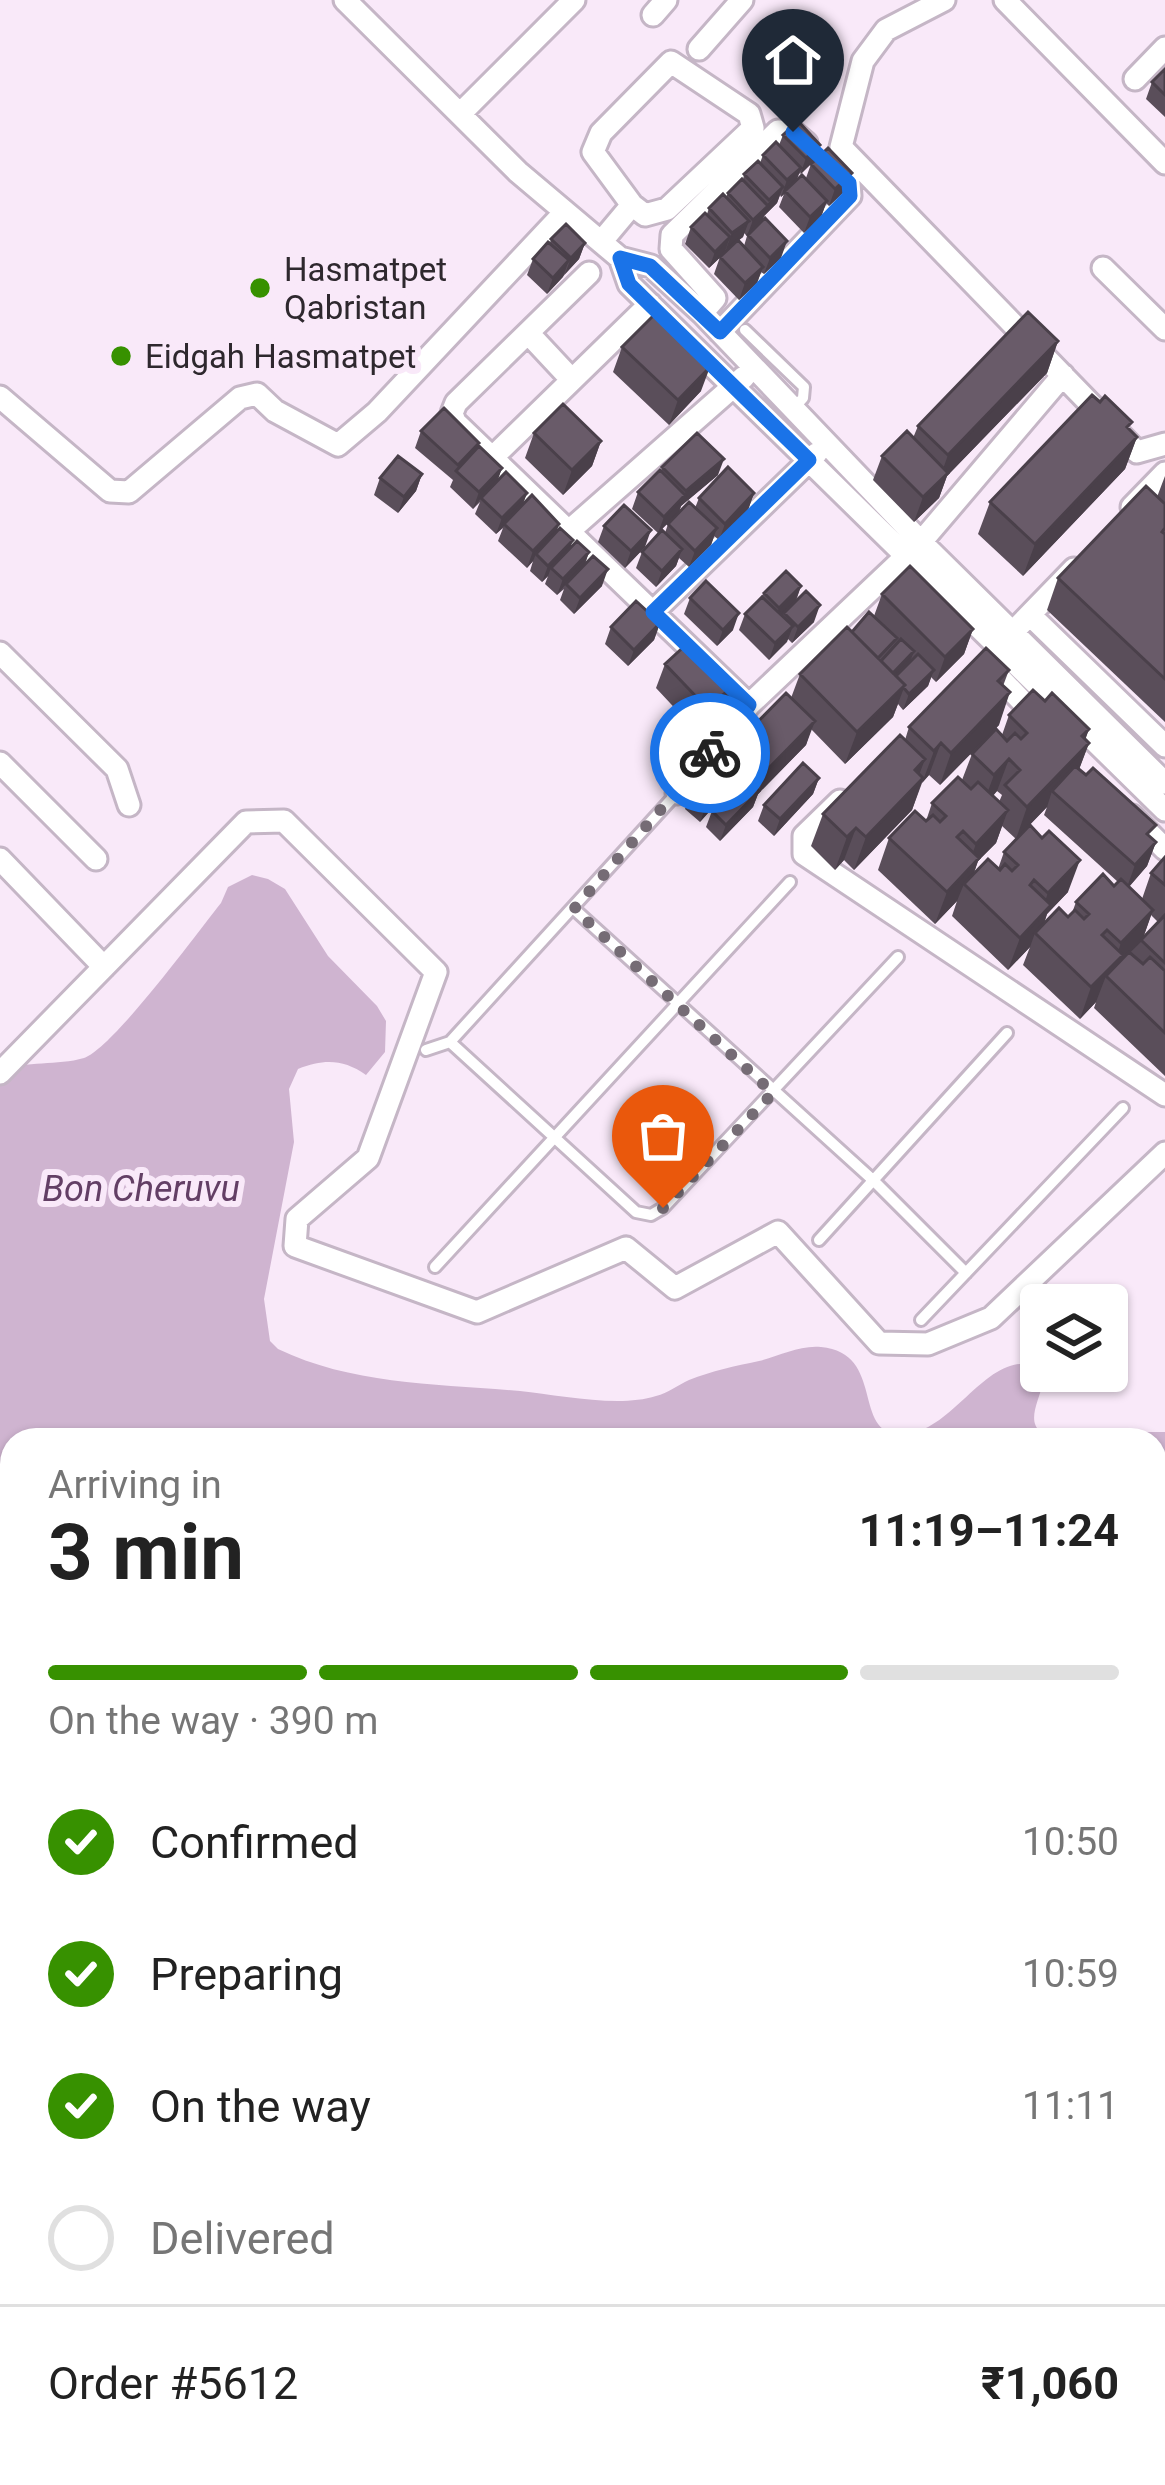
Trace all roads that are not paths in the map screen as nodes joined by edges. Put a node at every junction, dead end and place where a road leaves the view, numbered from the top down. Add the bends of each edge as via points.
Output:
1 (345, 0) edge
2 (574, 0) edge
3 (742, 0) edge
4 (944, 0) edge
5 (1005, 0) edge
6 (1165, 48) edge
7 (699, 49) dead end
8 (1135, 79) dead end
9 (462, 112) junction
10 (1165, 163) edge
11 (632, 205) junction
12 (565, 212) junction
13 (601, 242) junction
14 (620, 258) junction
15 (1103, 268) dead end
16 (589, 273) dead end
17 (650, 304) junction
18 (702, 313) junction
19 (1165, 329) edge
20 (745, 330) dead end
21 (720, 332) junction
22 (529, 334) junction
23 (754, 368) junction
24 (1063, 375) junction
25 (571, 379) junction
26 (734, 387) junction
27 (0, 398) edge
28 (793, 409) junction
29 (826, 444) junction
30 (1165, 444) edge
31 (493, 457) junction
32 (809, 460) junction
33 (1165, 472) edge
34 (1120, 520) edge
35 (569, 531) junction
36 (914, 549) junction
37 (1090, 552) edge
38 (653, 612) junction
39 (1030, 615) junction
40 (1012, 633) junction
41 (0, 652) edge
42 (972, 671) edge
43 (749, 705) junction
44 (1054, 734) edge
45 (1165, 746) edge
46 (0, 763) edge
47 (1165, 783) edge
48 (854, 787) edge
49 (676, 793) joint
50 (1118, 800) edge
51 (129, 806) dead end
52 (1165, 810) edge
53 (1165, 849) edge
54 (0, 859) edge
55 (96, 859) dead end
56 (790, 882) dead end
57 (574, 909) junction
58 (898, 957) dead end
59 (104, 967) junction
60 (675, 1004) junction
61 (1007, 1033) dead end
62 (450, 1042) junction
63 (426, 1050) dead end
64 (0, 1073) edge
65 (773, 1093) junction
66 (1165, 1095) edge
67 (1123, 1108) dead end
68 (553, 1139) junction
69 (1165, 1153) edge
70 (874, 1181) junction
71 (819, 1240) dead end
72 (435, 1267) dead end
73 (966, 1273) junction
74 (921, 1320) dead end

1 - 9 street
2 - 9 street
3 - 7 street
4 - 24 street via 886,30 862,61 841,147
5 - 10 street
6 - 8 street
9 - 12 street
11 - 11 street via 644,215 667,209 752,128 748,114 671,62 596,141 598,161
11 - 13 street
12 - 13 street
12 - 27 street via 338,445 257,394 240,398 129,492 110,491
13 - 14 street
14 - 17 street via 629,284
14 - 18 street via 650,266
15 - 19 street
16 - 22 street
17 - 25 street
17 - 26 street
18 - 21 street
18 - 21 street via 715,298 671,249 672,235 778,131 793,132 849,183 850,196
20 - 28 lane via 804,387
21 - 23 street
22 - 25 street
22 - 31 street via 452,413
23 - 26 street
23 - 28 street
24 - 30 street via 1137,452
24 - 36 street
25 - 31 street
26 - 32 street
26 - 35 street
28 - 29 street
29 - 32 street
29 - 36 street
31 - 35 street
32 - 36 street
32 - 38 street
33 - 34 street
35 - 38 street
36 - 40 street
36 - 43 street
36 - 52 street
37 - 39 street
38 - 43 street
39 - 40 street
39 - 45 street
40 - 47 street
41 - 51 street via 116,769
42 - 44 street via 991,669
43 - 49 street
46 - 55 street
48 - 66 street via 803,836 804,854
49 - 57 lane
50 - 53 street
54 - 59 street
56 - 60 lane
57 - 60 lane
57 - 62 lane
58 - 65 lane
59 - 64 street
59 - 69 street via 246,822 284,821 436,972 368,1158 297,1219 295,1246 477,1312 626,1248 675,1288 778,1232 879,1343 928,1344 991,1318
60 - 65 lane
60 - 68 lane
61 - 70 lane
62 - 63 lane
62 - 68 lane
65 - 68 lane via 651,1214 636,1212
65 - 70 lane
67 - 73 lane
68 - 72 lane
70 - 71 lane
70 - 73 lane
73 - 74 lane

